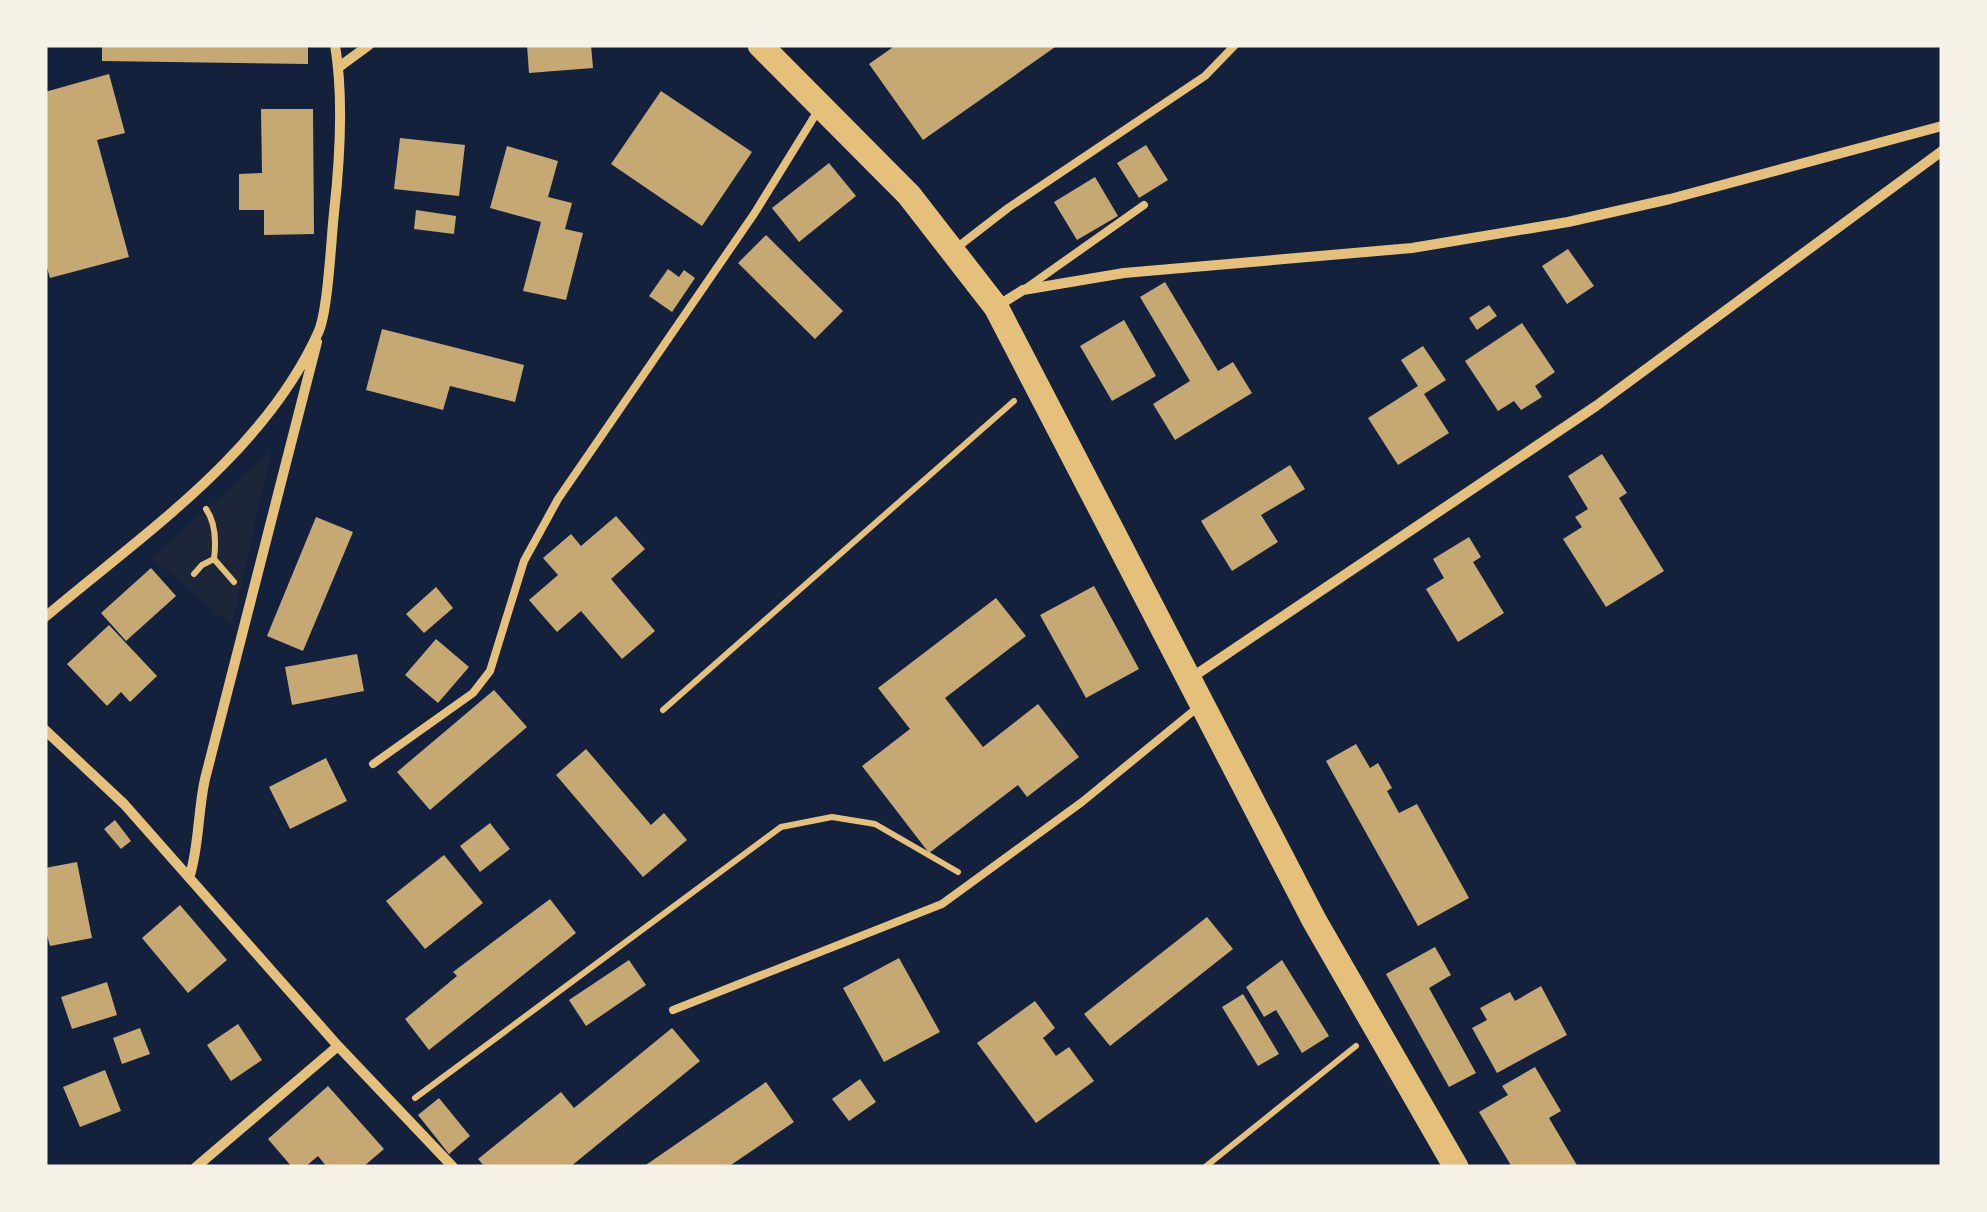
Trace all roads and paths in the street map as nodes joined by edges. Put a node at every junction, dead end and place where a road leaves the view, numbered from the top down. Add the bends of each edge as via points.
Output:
1 (335, 45) edge
2 (369, 45) edge
3 (760, 45) edge
4 (1234, 45) edge
5 (338, 67) junction
6 (820, 108) junction
7 (1942, 126) edge
8 (1942, 151) edge
9 (1144, 206) dead end
10 (952, 252) junction
11 (1023, 290) junction
12 (996, 308) junction
13 (320, 330) junction
14 (1035, 382) junction
15 (192, 493) junction
16 (214, 559) junction
17 (194, 574) dead end
18 (252, 596) junction
19 (45, 617) edge
20 (1190, 679) junction
21 (1202, 704) junction
22 (663, 710) dead end
23 (45, 730) edge
24 (373, 764) dead end
25 (989, 870) junction
26 (190, 875) junction
27 (673, 1010) dead end
28 (1377, 1029) junction
29 (338, 1046) junction
30 (399, 1110) junction
31 (196, 1167) edge
32 (453, 1167) edge
33 (1204, 1167) edge
34 (1456, 1167) edge

1 - 5 street
2 - 5 street
3 - 6 main road
4 - 10 lane via 1205,76
5 - 13 street via 337,181
6 - 10 main road via 910,195
6 - 24 lane via 558,499 524,561 490,672 473,693
7 - 11 street via 1568,222 1412,248 1124,274
8 - 20 street via 1596,406
9 - 11 lane
10 - 12 main road
11 - 12 street
12 - 14 main road
13 - 15 street via 260,424
13 - 18 street
14 - 20 main road
14 - 22 path
15 - 16 path via 210,515
15 - 19 street
16 - 17 path
16 - 18 path
18 - 26 street via 205,779
20 - 21 main road
21 - 25 lane
21 - 28 main road
23 - 26 street
25 - 27 lane via 942,904
25 - 30 path via 953,870 875,824 832,817 781,827
26 - 29 street
28 - 33 path
28 - 34 main road
29 - 30 street
29 - 31 street
30 - 32 street

